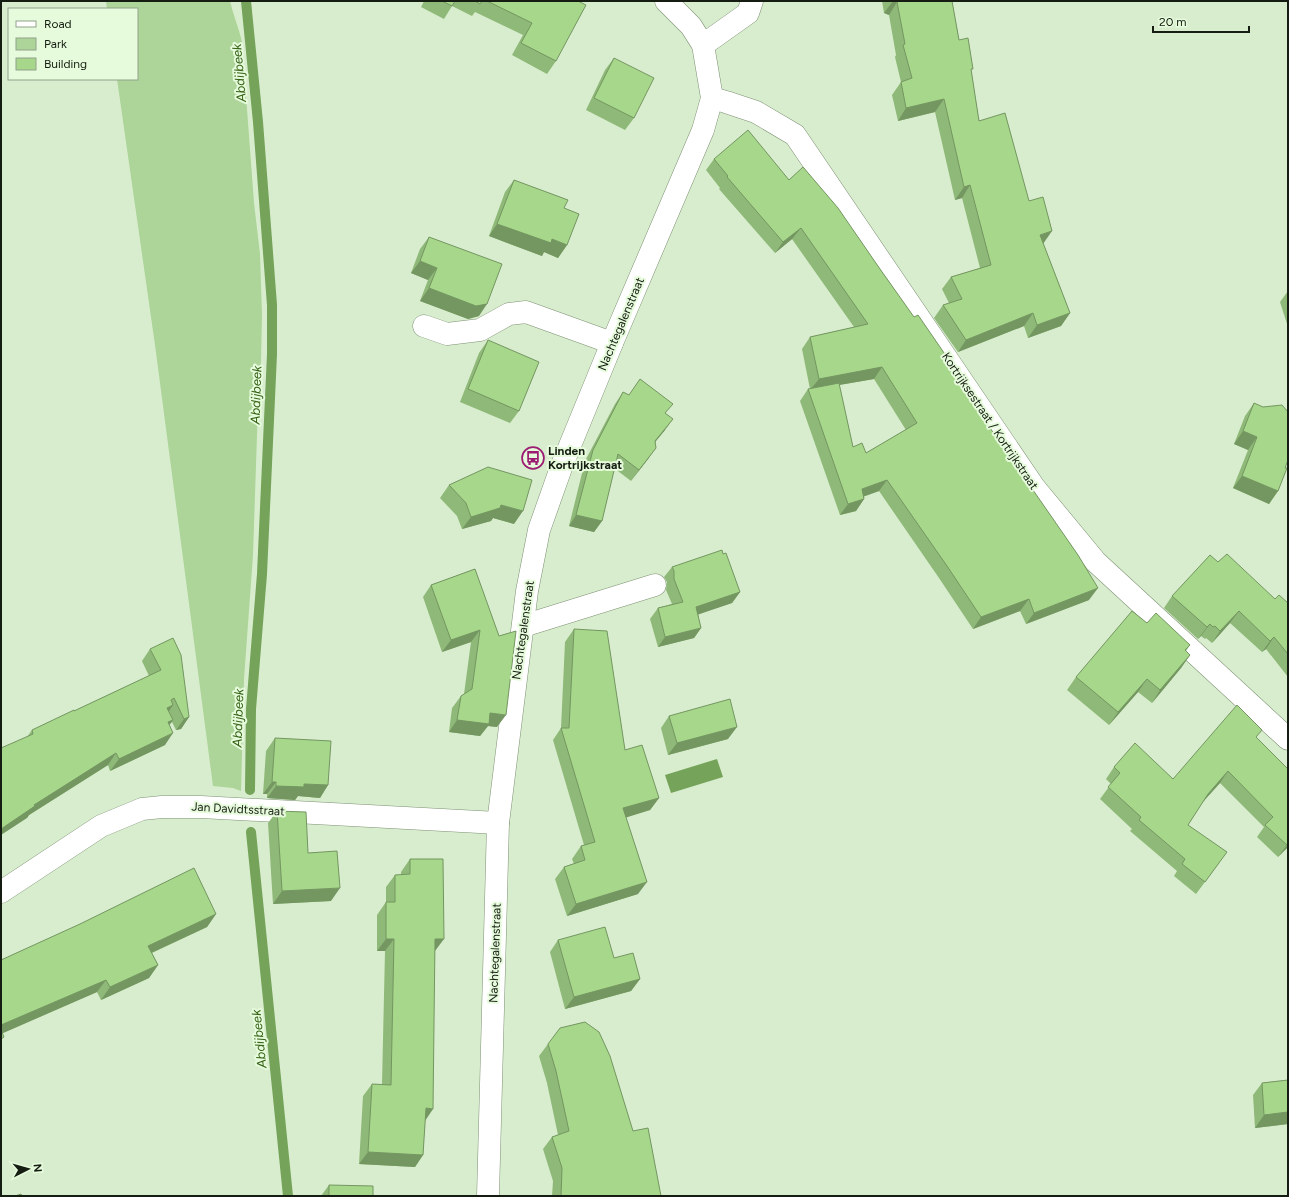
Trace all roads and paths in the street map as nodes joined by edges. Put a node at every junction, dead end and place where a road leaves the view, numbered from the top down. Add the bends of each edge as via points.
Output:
1 (666, 1) edge
2 (752, 1) edge
3 (702, 45) junction
4 (712, 98) junction
5 (424, 326) dead end
6 (612, 343) junction
7 (655, 585) dead end
8 (523, 626) junction
9 (1288, 738) edge
10 (498, 823) junction
11 (1, 892) edge
12 (488, 1196) edge

1 - 3 street via 691,26
2 - 3 street via 748,12
3 - 4 street
4 - 6 street, Nachtegalenstraat via 703,130
4 - 9 street, Kortrijksestraat / Kortrijkstraat via 756,112 795,135 1034,487 1096,562
5 - 6 street via 447,334 480,330 509,314 526,312
6 - 8 street, Nachtegalenstraat via 538,530
7 - 8 street
8 - 10 street, Nachtegalenstraat
10 - 11 street, Jan Davidtsstraat via 162,807 142,810 101,826
10 - 12 street, Nachtegalenstraat

